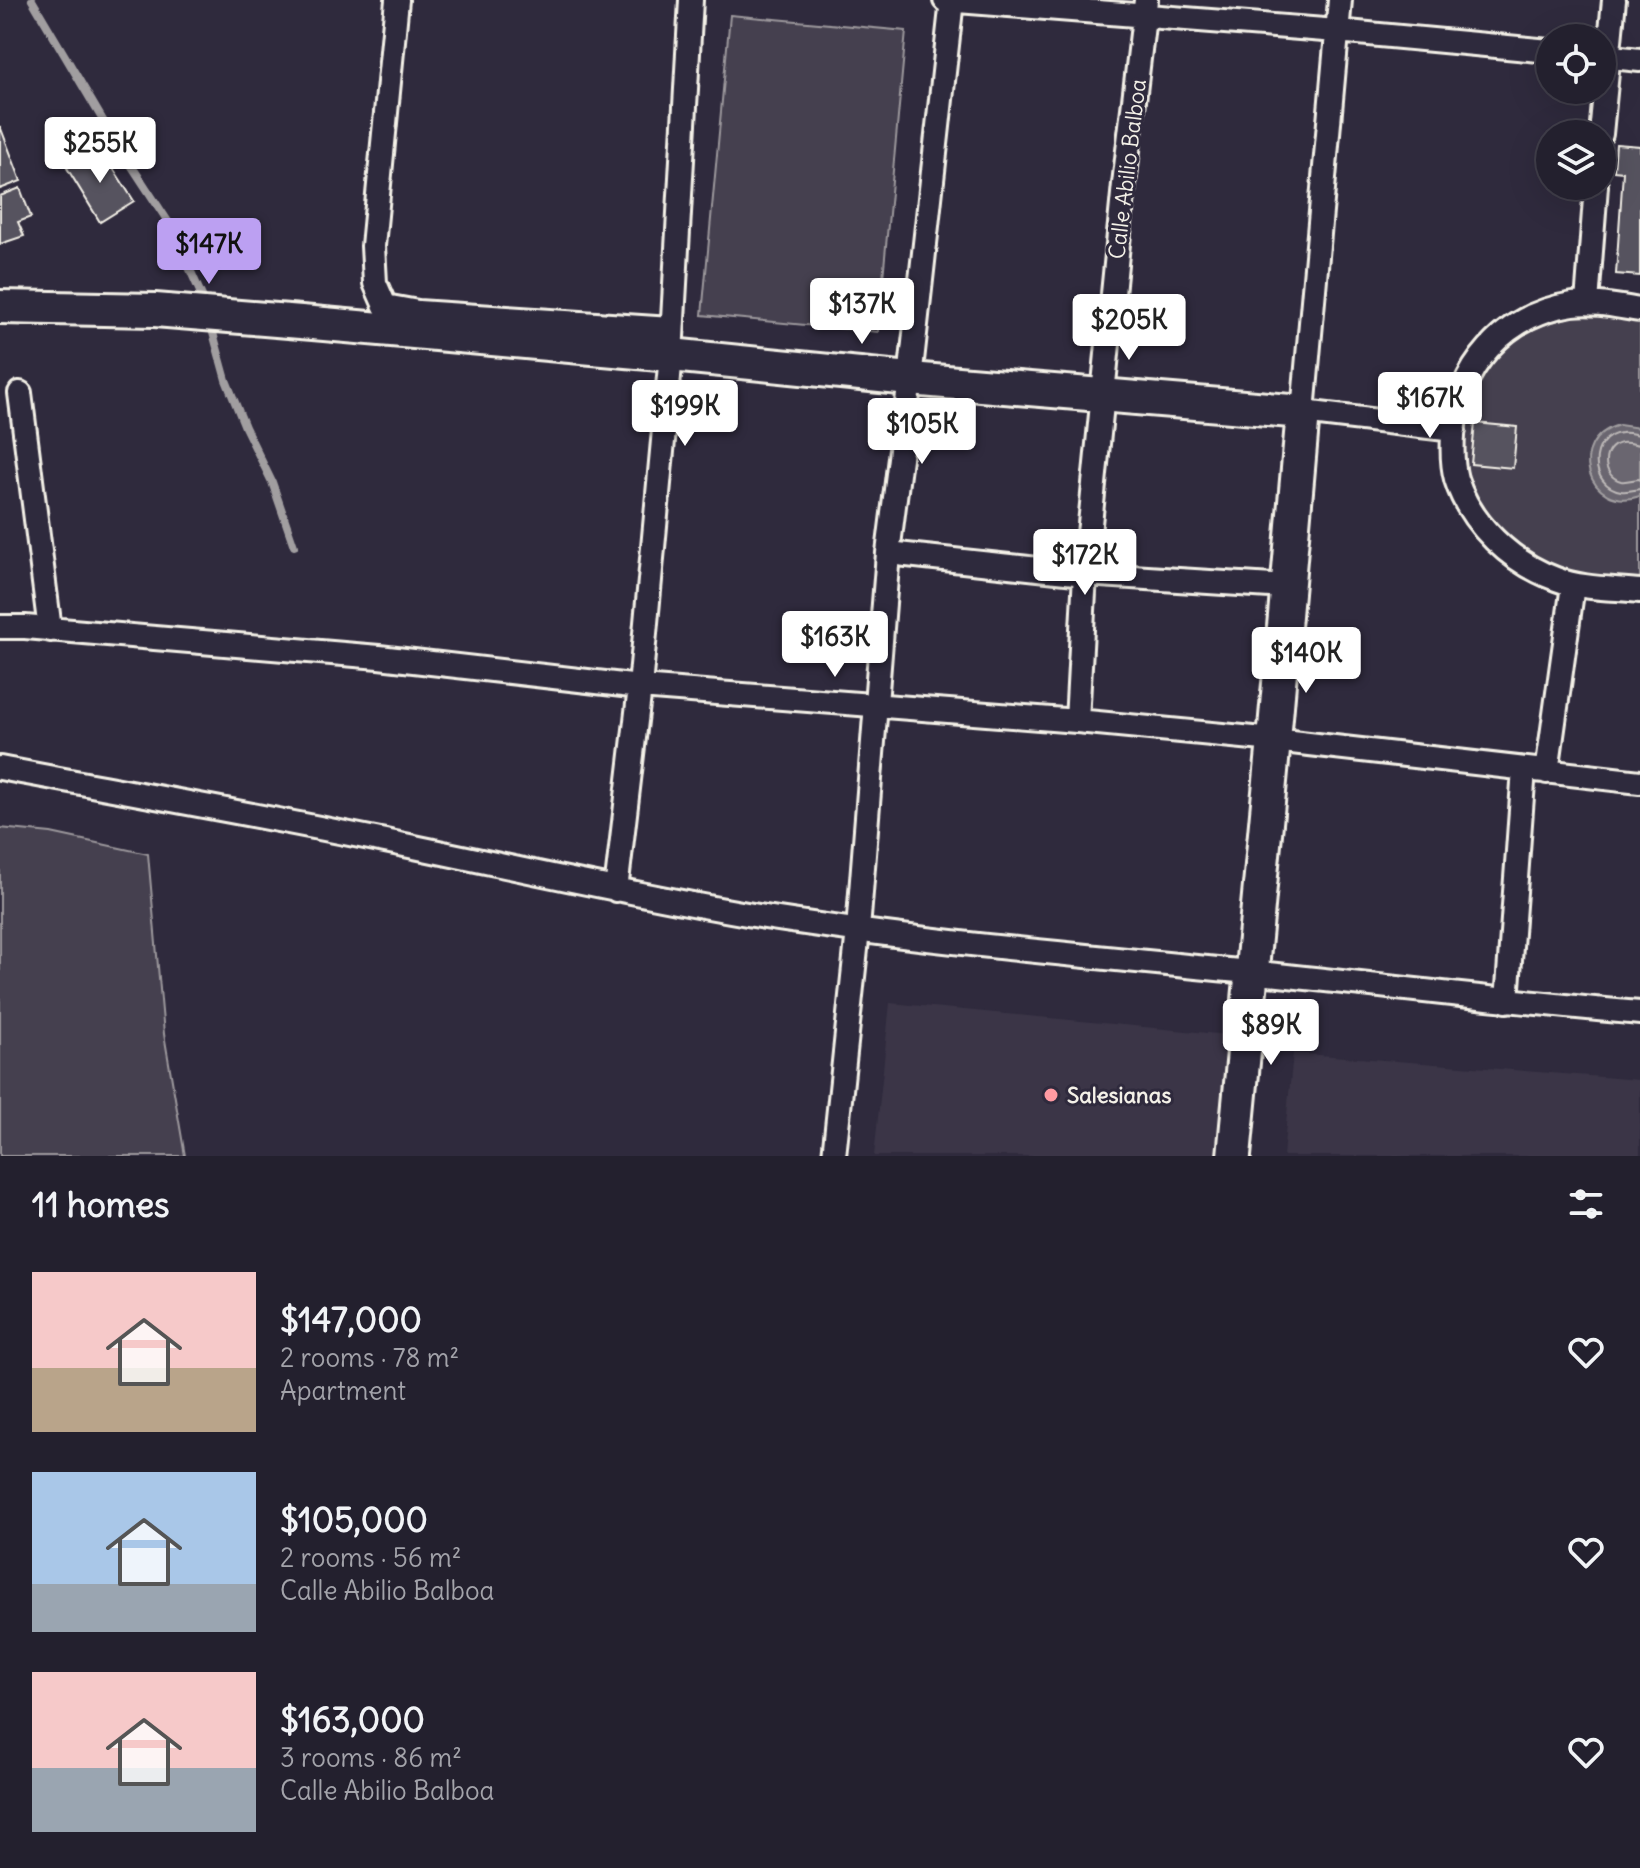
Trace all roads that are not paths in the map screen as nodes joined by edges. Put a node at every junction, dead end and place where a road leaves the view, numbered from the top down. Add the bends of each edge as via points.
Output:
1 (397, 0) edge
2 (691, 0) edge
3 (945, 0) edge
4 (952, 0) edge
5 (1340, 0) edge
6 (1614, 0) edge
7 (1146, 8) edge
8 (1610, 24) edge
9 (1337, 31) junction
10 (1536, 50) edge
11 (1616, 58) edge
12 (1640, 60) edge
13 (1595, 200) edge
14 (1587, 303) junction
15 (0, 307) edge
16 (1640, 310) edge
17 (671, 342) junction
18 (910, 379) junction
19 (20, 393) dead end
20 (1103, 396) junction
21 (1303, 412) junction
22 (1454, 430) junction
23 (888, 553) junction
24 (1085, 574) junction
25 (1573, 585) junction
26 (1287, 587) junction
27 (1640, 591) edge
28 (0, 627) edge
29 (50, 630) junction
30 (640, 687) junction
31 (877, 705) junction
32 (1077, 721) junction
33 (1274, 740) junction
34 (0, 768) edge
35 (1524, 769) junction
36 (1547, 772) junction
37 (1640, 782) edge
38 (616, 890) junction
39 (858, 930) junction
40 (1252, 972) junction
41 (1507, 1001) junction
42 (1640, 1013) edge
43 (834, 1156) edge
44 (1234, 1156) edge

1 - 17 street via 373,246 375,283 385,306
2 - 17 street
3 - 4 street
4 - 7 street
4 - 18 street
5 - 9 street
6 - 8 street
7 - 9 street
7 - 20 street, Calle Abilio Balboa
9 - 10 street
9 - 21 street
11 - 12 street
13 - 14 street
14 - 16 street
14 - 22 street via 1532,317 1488,348 1464,385
15 - 17 street via 155,310 416,332
17 - 18 street
17 - 30 street
18 - 20 street
18 - 23 street
19 - 29 street
20 - 21 street
20 - 24 street, Calle Abilio Balboa
21 - 22 street
21 - 26 street
22 - 25 street via 1457,482 1483,526 1523,563
23 - 24 street
23 - 31 street
24 - 26 street
24 - 32 street, Calle Abilio Balboa
25 - 27 street
25 - 36 street
26 - 33 street
28 - 29 street
29 - 30 street via 379,657
30 - 31 street
30 - 38 street
31 - 32 street
31 - 39 street
32 - 33 street
33 - 35 street
33 - 40 street
34 - 38 street
35 - 36 street
35 - 41 street
36 - 37 street
38 - 39 street
39 - 40 street
39 - 43 street
40 - 41 street
40 - 44 street
41 - 42 street

